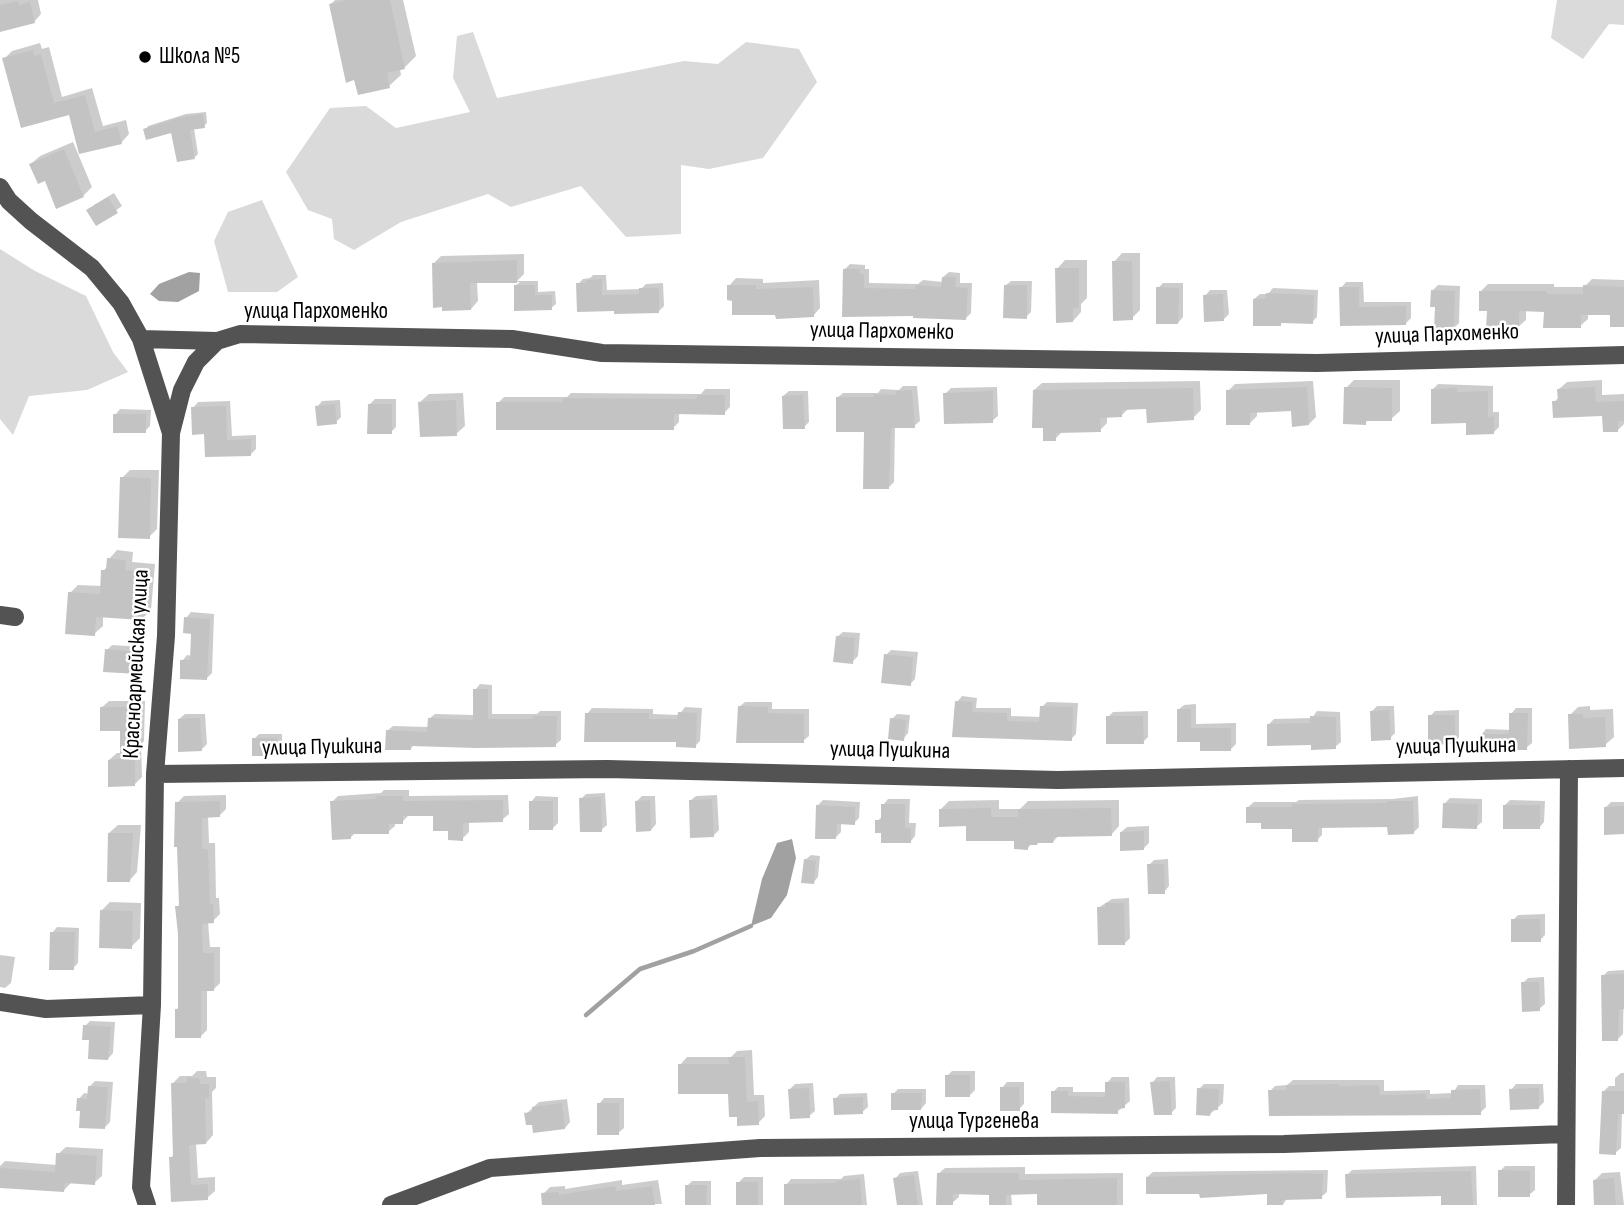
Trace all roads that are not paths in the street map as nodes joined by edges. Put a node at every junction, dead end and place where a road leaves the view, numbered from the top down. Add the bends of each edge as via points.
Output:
1 (0, 187) edge
2 (141, 339) junction
3 (217, 341) junction
4 (1624, 355) edge
5 (171, 433) junction
6 (1624, 768) edge
7 (1569, 769) junction
8 (155, 774) junction
9 (0, 1002) edge
10 (152, 1005) junction
11 (1565, 1134) junction
12 (147, 1205) edge
13 (391, 1205) edge
14 (1566, 1205) edge

1 - 2 street, Красноармейская улица via 31,221 92,268 121,303
2 - 3 street, улица Пархоменко
2 - 5 street, Красноармейская улица
3 - 4 street, улица Пархоменко via 240,334 512,339 602,353 1317,363
3 - 5 street via 196,362 181,390
5 - 8 street, Красноармейская улица via 166,636
6 - 7 street, улица Пушкина
7 - 8 street, улица Пушкина via 1058,780 607,769
7 - 11 street
8 - 10 street, Красноармейская улица
9 - 10 street via 46,1009
10 - 12 street, Красноармейская улица via 141,1187
11 - 13 street, улица Тургенева via 1284,1144 760,1148 490,1168
11 - 14 street

